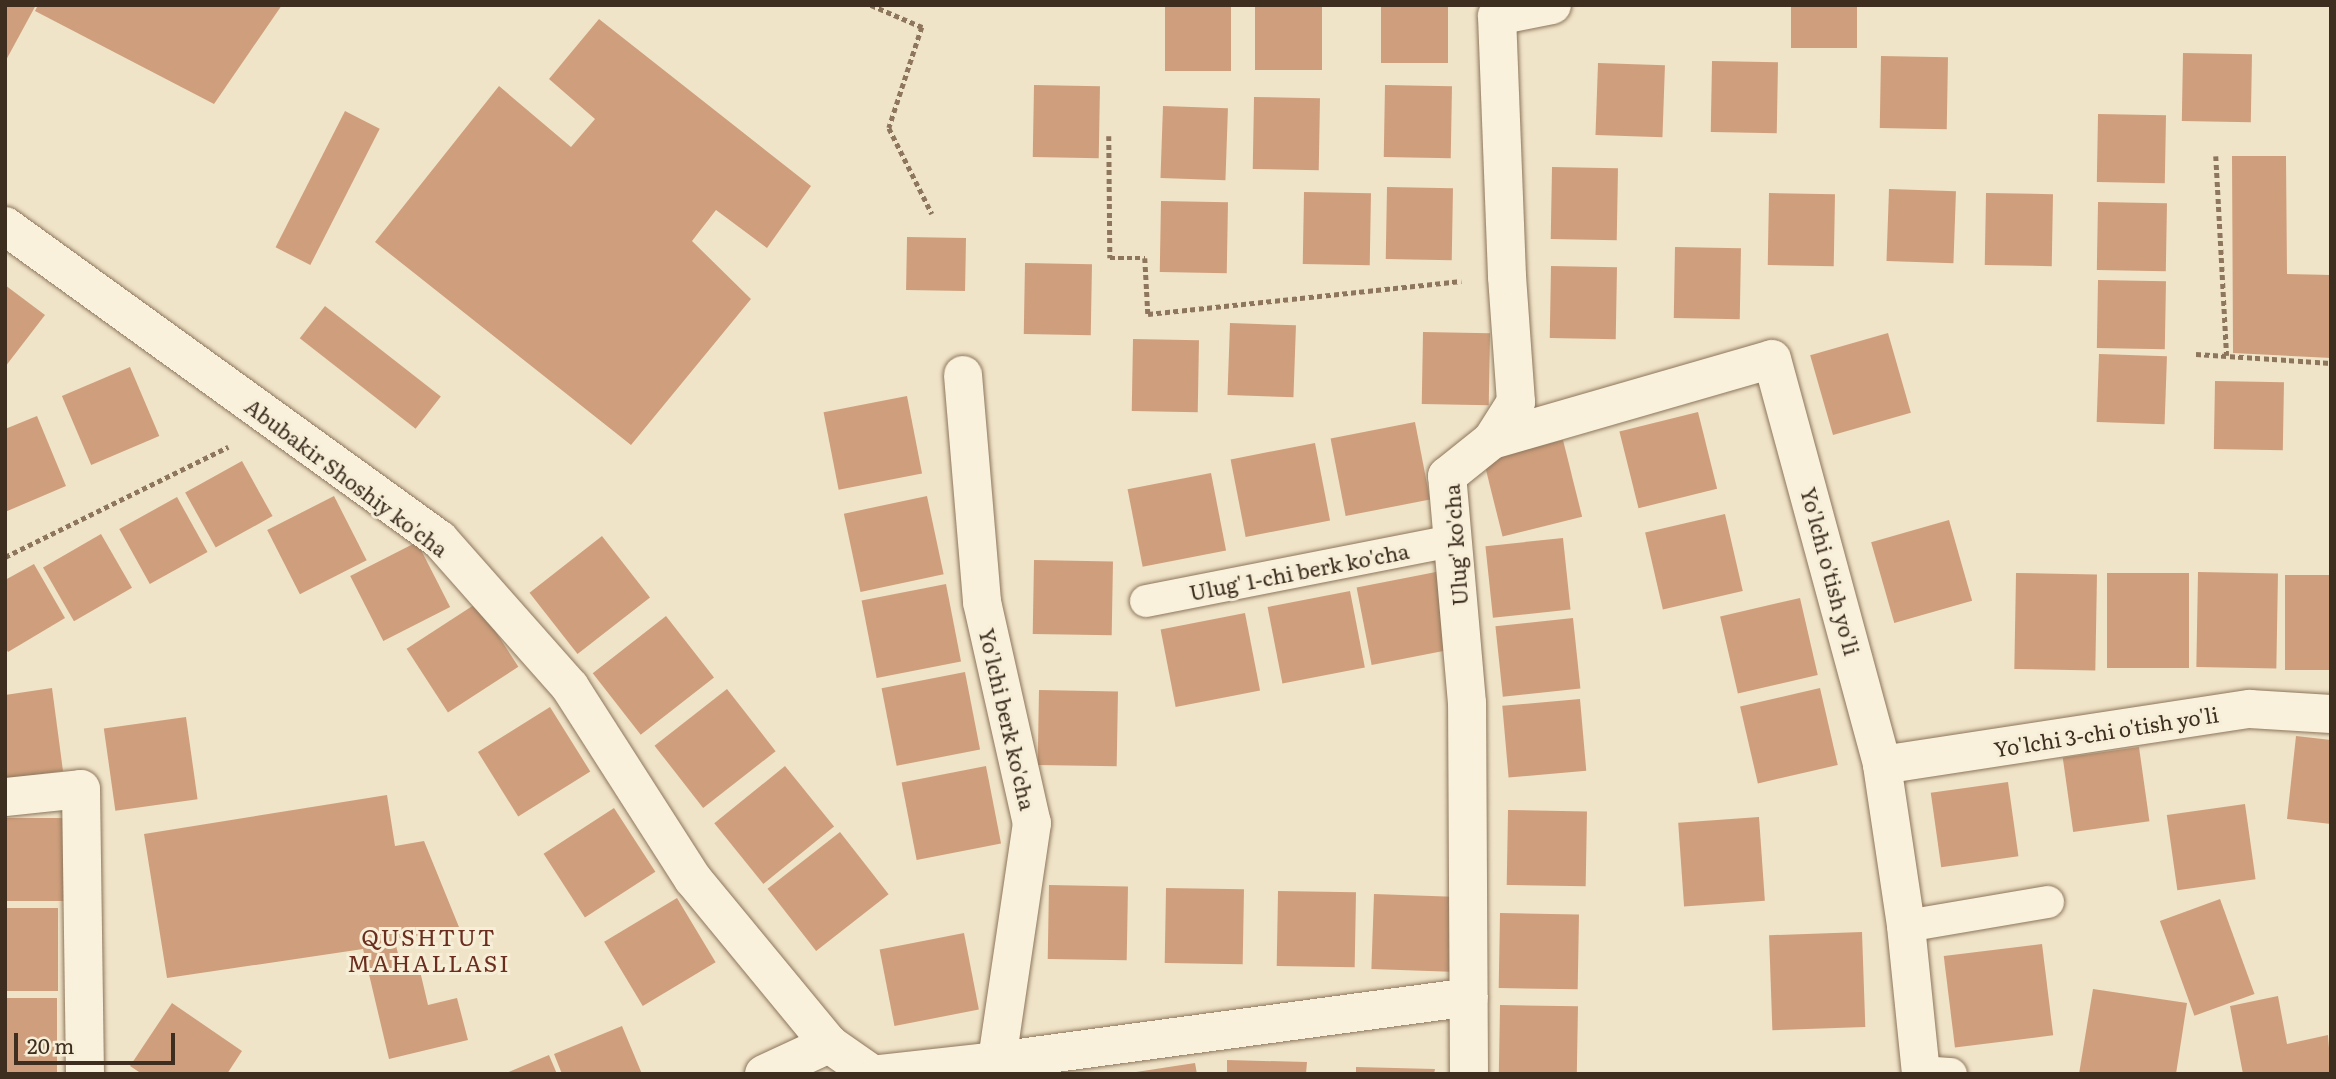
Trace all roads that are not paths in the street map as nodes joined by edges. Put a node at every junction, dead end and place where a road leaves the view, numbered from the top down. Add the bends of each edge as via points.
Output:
1 (1552, 5) edge
2 (5, 226) edge
3 (963, 375) dead end
4 (1492, 440) junction
5 (1453, 541) junction
6 (1146, 601) dead end
7 (2331, 715) edge
8 (1882, 765) junction
9 (5, 797) edge
10 (2048, 902) dead end
11 (1906, 926) junction
12 (1469, 996) junction
13 (829, 1044) junction
14 (997, 1061) junction
15 (1931, 1073) edge
16 (85, 1074) edge
17 (764, 1074) edge
18 (872, 1074) edge
19 (879, 1074) edge
20 (1469, 1074) edge

1 - 4 street, Ulug' ko'cha via 1497,16 1516,402
2 - 13 street, Abubakir Shoshiy ko'cha via 440,540 569,687 693,879
3 - 14 street, Yo'lchi berk ko'cha via 982,602 1032,823
4 - 5 street, Ulug' ko'cha via 1447,476
4 - 8 street, Yo'lchi o'tish yo'li via 1772,359
5 - 6 lane, Ulug' 1-chi berk ko'cha
5 - 12 street, Ulug' ko'cha via 1467,703
7 - 8 street, Yo'lchi 3-chi o'tish yo'li via 2250,709
8 - 11 street, Yo'lchi o'tish yo'li
9 - 16 street via 81,789
10 - 11 lane
11 - 15 street, Yo'lchi o'tish yo'li
12 - 14 street
12 - 20 street, Ulug' ko'cha
13 - 17 street
13 - 18 street, Abubakir Shoshiy ko'cha
14 - 19 street

